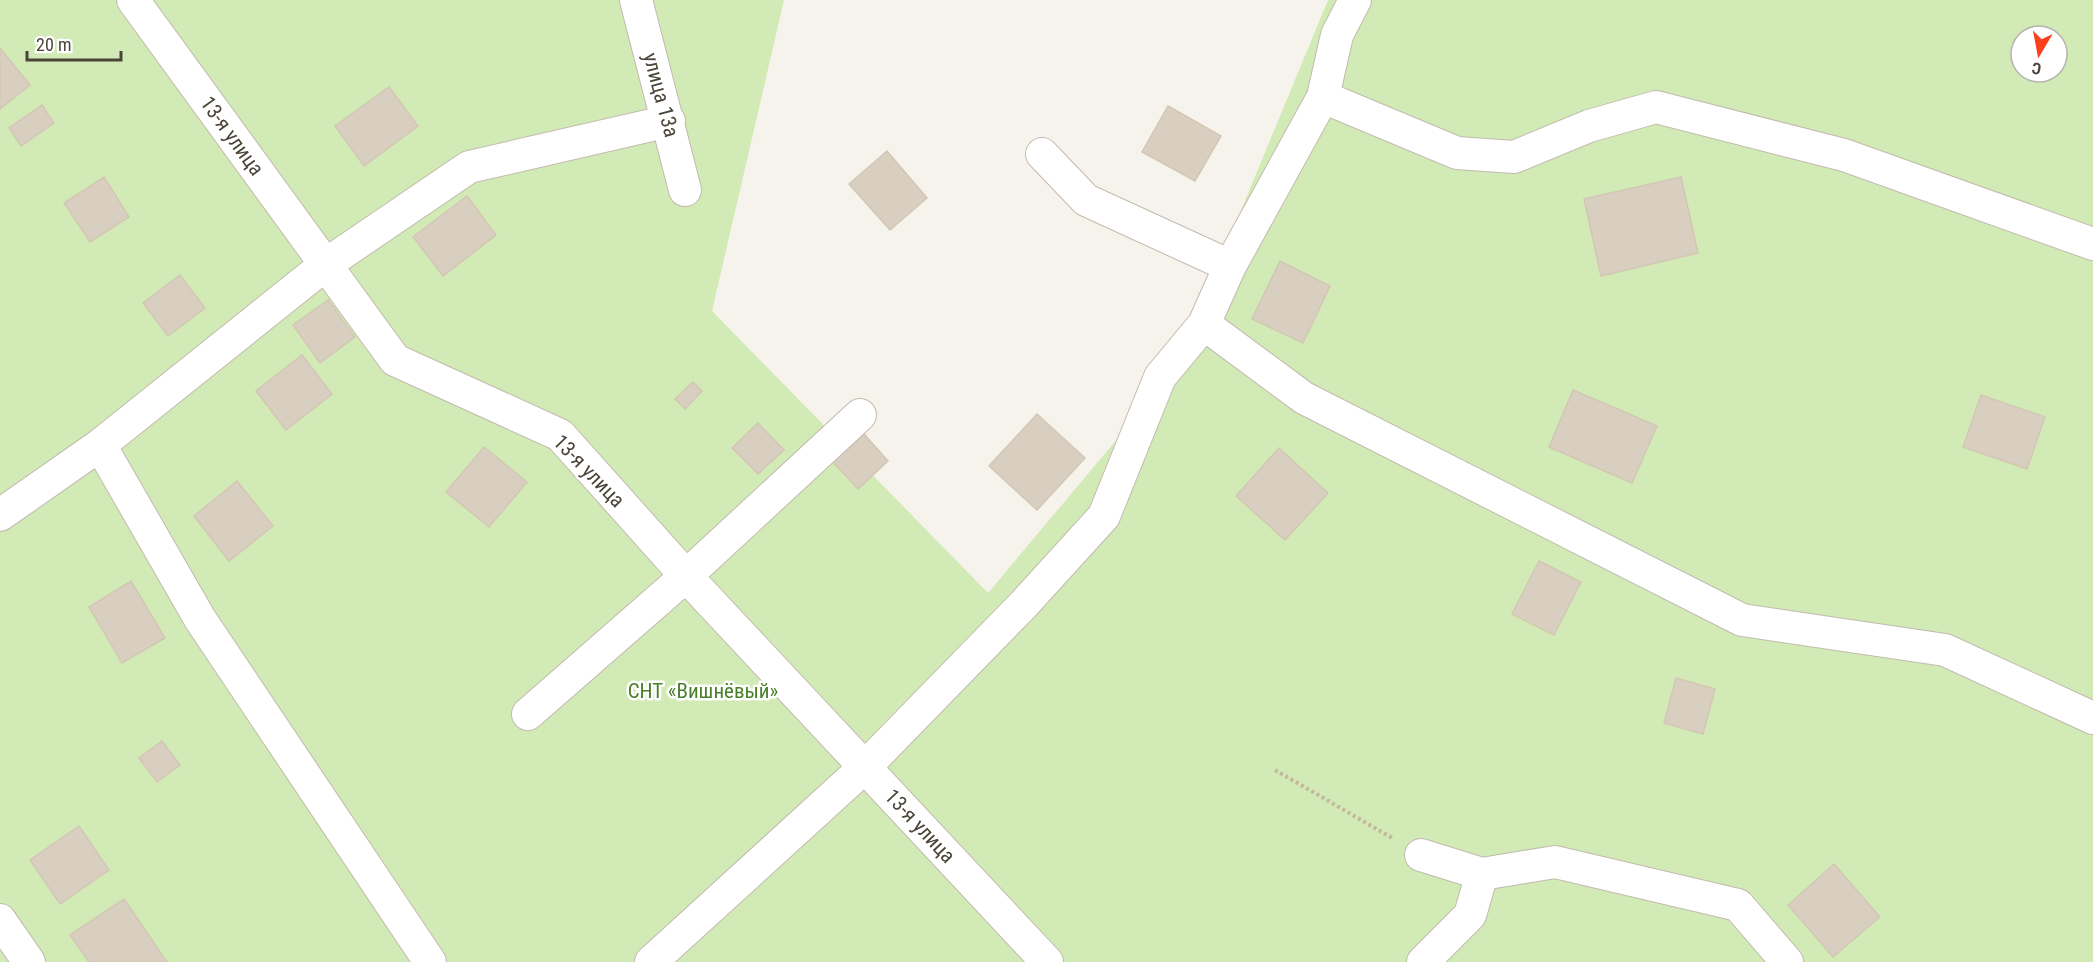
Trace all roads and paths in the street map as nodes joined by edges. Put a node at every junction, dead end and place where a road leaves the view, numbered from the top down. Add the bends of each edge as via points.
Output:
1 (133, 0) edge
2 (636, 0) edge
3 (1355, 0) edge
4 (1323, 97) junction
5 (669, 121) junction
6 (1042, 154) dead end
7 (685, 190) dead end
8 (2093, 244) edge
9 (325, 265) junction
10 (1230, 266) junction
11 (1204, 324) junction
12 (860, 415) dead end
13 (100, 446) junction
14 (0, 515) edge
15 (686, 576) junction
16 (528, 714) dead end
17 (2093, 718) edge
18 (865, 767) junction
19 (1275, 770) dead end
20 (1421, 855) joint
21 (1482, 874) junction
22 (0, 920) edge
23 (29, 962) edge
24 (430, 962) edge
25 (651, 962) edge
26 (1047, 962) edge
27 (1423, 962) edge
28 (1786, 962) edge

1 - 9 street, 13-я улица
2 - 5 street, улица 13а
3 - 4 street via 1337,35
4 - 8 street via 1457,153 1514,157 1589,126 1656,107 1844,155
4 - 10 street
5 - 7 street, улица 13а
5 - 9 street via 469,167
6 - 10 street via 1086,200
9 - 13 street
9 - 15 street, 13-я улица via 395,360 560,435
10 - 11 street
11 - 17 street via 1304,398 1742,620 1945,650
11 - 18 street via 1160,376 1104,516
12 - 15 street
13 - 14 street
13 - 24 street via 201,619
15 - 16 street
15 - 18 street, 13-я улица
18 - 25 street
18 - 26 street, 13-я улица
19 - 20 path
20 - 21 street
21 - 27 street via 1470,915
21 - 28 street via 1555,862 1738,905
22 - 23 street

